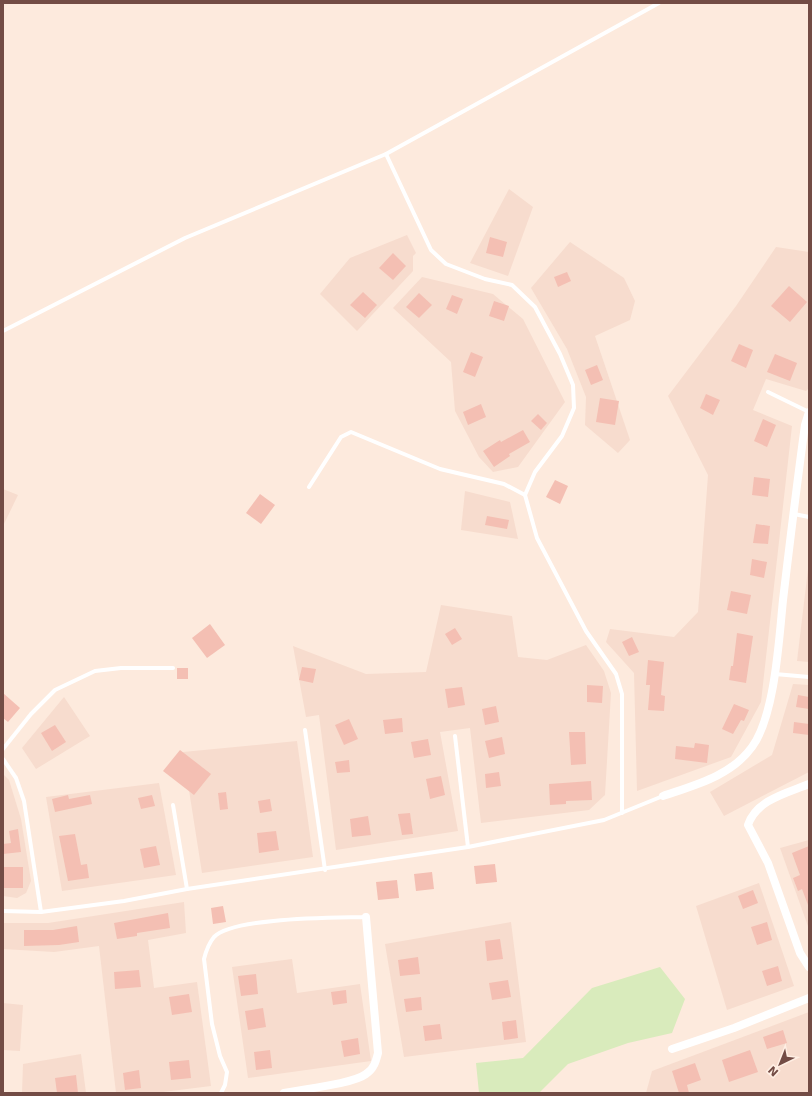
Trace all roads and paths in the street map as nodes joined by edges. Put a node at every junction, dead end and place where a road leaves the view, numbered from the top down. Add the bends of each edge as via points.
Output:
1 (659, 3) edge
2 (386, 154) junction
3 (3, 330) edge
4 (768, 392) dead end
5 (809, 412) edge
6 (309, 487) dead end
7 (525, 495) junction
8 (794, 514) junction
9 (809, 517) edge
10 (173, 668) dead end
11 (774, 674) junction
12 (809, 677) edge
13 (305, 730) dead end
14 (455, 736) dead end
15 (3, 749) edge
16 (3, 760) edge
17 (809, 784) edge
18 (663, 796) joint
19 (173, 805) dead end
20 (622, 813) junction
21 (468, 847) junction
22 (325, 870) junction
23 (187, 889) junction
24 (3, 911) edge
25 (41, 912) junction
26 (366, 917) joint
27 (809, 967) edge
28 (809, 998) edge
29 (672, 1048) dead end
30 (221, 1093) edge
31 (284, 1093) edge

1 - 2 lane
2 - 3 lane via 185,238
2 - 7 lane via 431,250 446,264 485,279 512,285 535,307 573,385 574,408 562,436 536,472
4 - 5 lane
5 - 8 street via 804,425
6 - 7 lane via 341,437 351,432 440,470 504,484
7 - 20 lane via 536,538 586,631 616,674 622,694
8 - 9 lane
8 - 11 street
10 - 15 lane via 121,668 96,671 55,690 31,714
11 - 12 lane
11 - 18 street via 765,722 752,748 740,760 710,780
13 - 22 lane
14 - 21 lane
16 - 25 lane via 16,778 24,801
17 - 27 street via 769,800 754,813 748,825 768,863 800,953
18 - 20 lane
19 - 23 lane
20 - 21 lane via 604,820
21 - 22 lane
22 - 23 lane
23 - 25 lane
24 - 25 lane
26 - 30 lane via 268,921 223,931 214,936 204,959 212,1024 227,1072
26 - 31 street via 378,1053 375,1065 367,1074 356,1079
28 - 29 street via 734,1028

